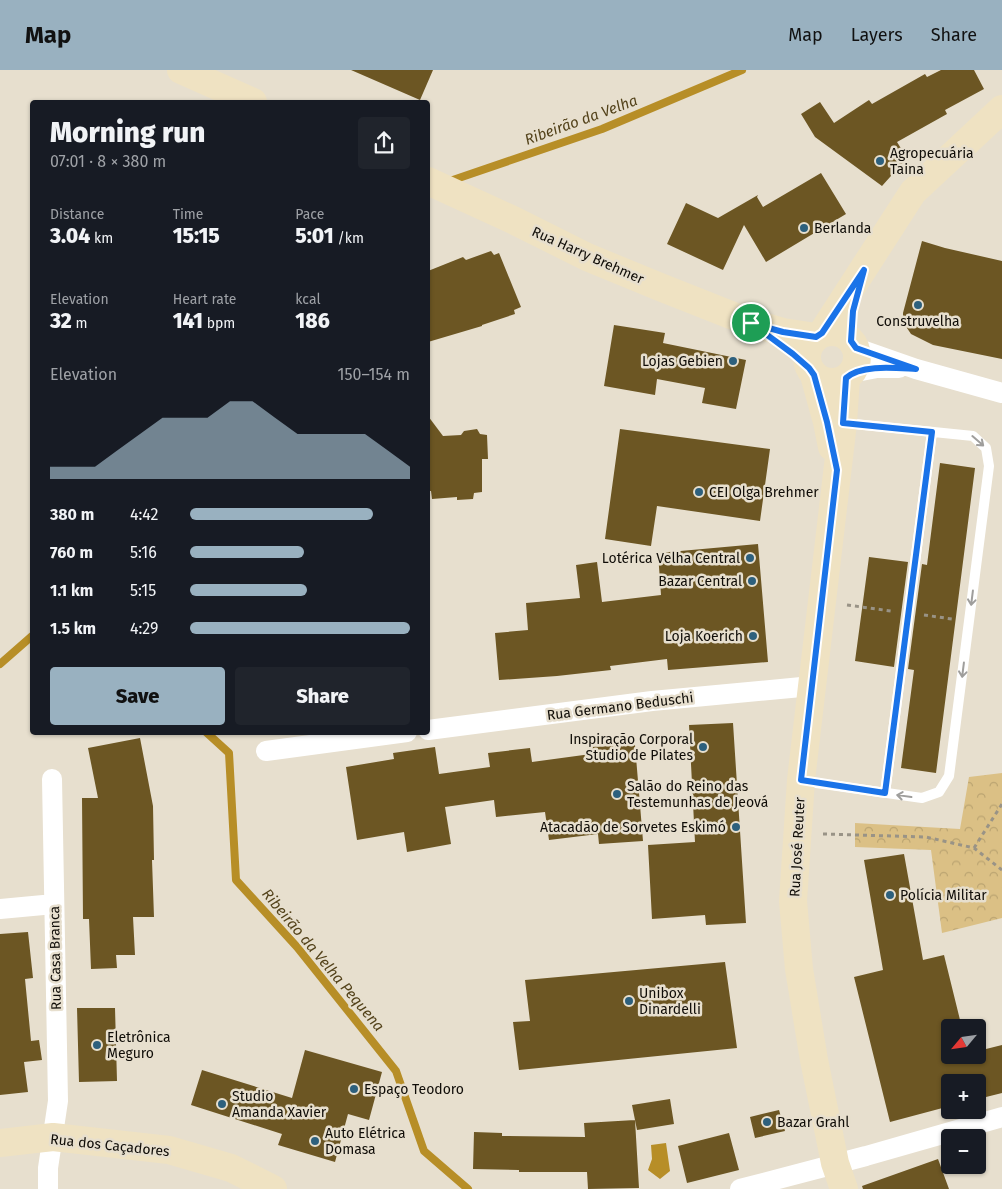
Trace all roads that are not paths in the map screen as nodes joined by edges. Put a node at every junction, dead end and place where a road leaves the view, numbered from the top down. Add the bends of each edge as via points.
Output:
1 (181, 70) edge
2 (248, 100) edge
3 (1002, 109) edge
4 (430, 183) edge
5 (864, 270) junction
6 (751, 323) junction
7 (819, 335) junction
8 (851, 360) junction
9 (811, 371) junction
10 (1002, 393) edge
11 (835, 423) junction
12 (932, 432) junction
13 (812, 686) junction
14 (430, 730) edge
15 (384, 735) edge
16 (266, 750) dead end
17 (52, 779) dead end
18 (801, 780) junction
19 (885, 793) junction
20 (54, 904) junction
21 (0, 909) edge
22 (1002, 1117) edge
23 (53, 1137) junction
24 (0, 1143) edge
25 (835, 1176) edge
26 (48, 1189) edge
27 (273, 1189) edge
28 (740, 1189) edge
29 (844, 1189) edge

1 - 2 main road
3 - 5 main road via 914,192
4 - 6 main road, Rua Harry Brehmer via 587,257
5 - 7 main road
5 - 8 main road, Rua José Reuter via 853,311
6 - 7 main road, Rua Harry Brehmer via 783,332
6 - 9 main road, Rua Harry Brehmer
7 - 8 main road via 838,332 845,335
7 - 9 main road via 807,351 806,359
8 - 9 main road via 838,382 821,380
8 - 10 street via 877,368 916,369
8 - 11 main road, Rua José Reuter
9 - 11 main road, Rua José Reuter
11 - 12 lane
11 - 13 main road, Rua José Reuter via 837,470
12 - 19 lane
12 -> 19 lane via 973,436 986,448 989,466 987,486 949,776 939,792 922,798
13 - 14 street, Rua Germano Beduschi via 652,701
13 - 18 main road, Rua José Reuter
15 - 16 street
17 - 20 street, Rua Casa Branca
18 - 19 lane
18 - 25 main road, Rua José Reuter via 793,900 799,969
20 - 21 street
20 - 23 street, Rua Casa Branca via 58,1101
22 - 25 street via 866,1156
23 - 24 main road, Rua dos Caçadores
23 - 26 street, Rua Casa Branca
23 - 27 main road, Rua dos Caçadores via 169,1150 230,1168
25 - 28 street
25 - 29 main road, Rua José Reuter

